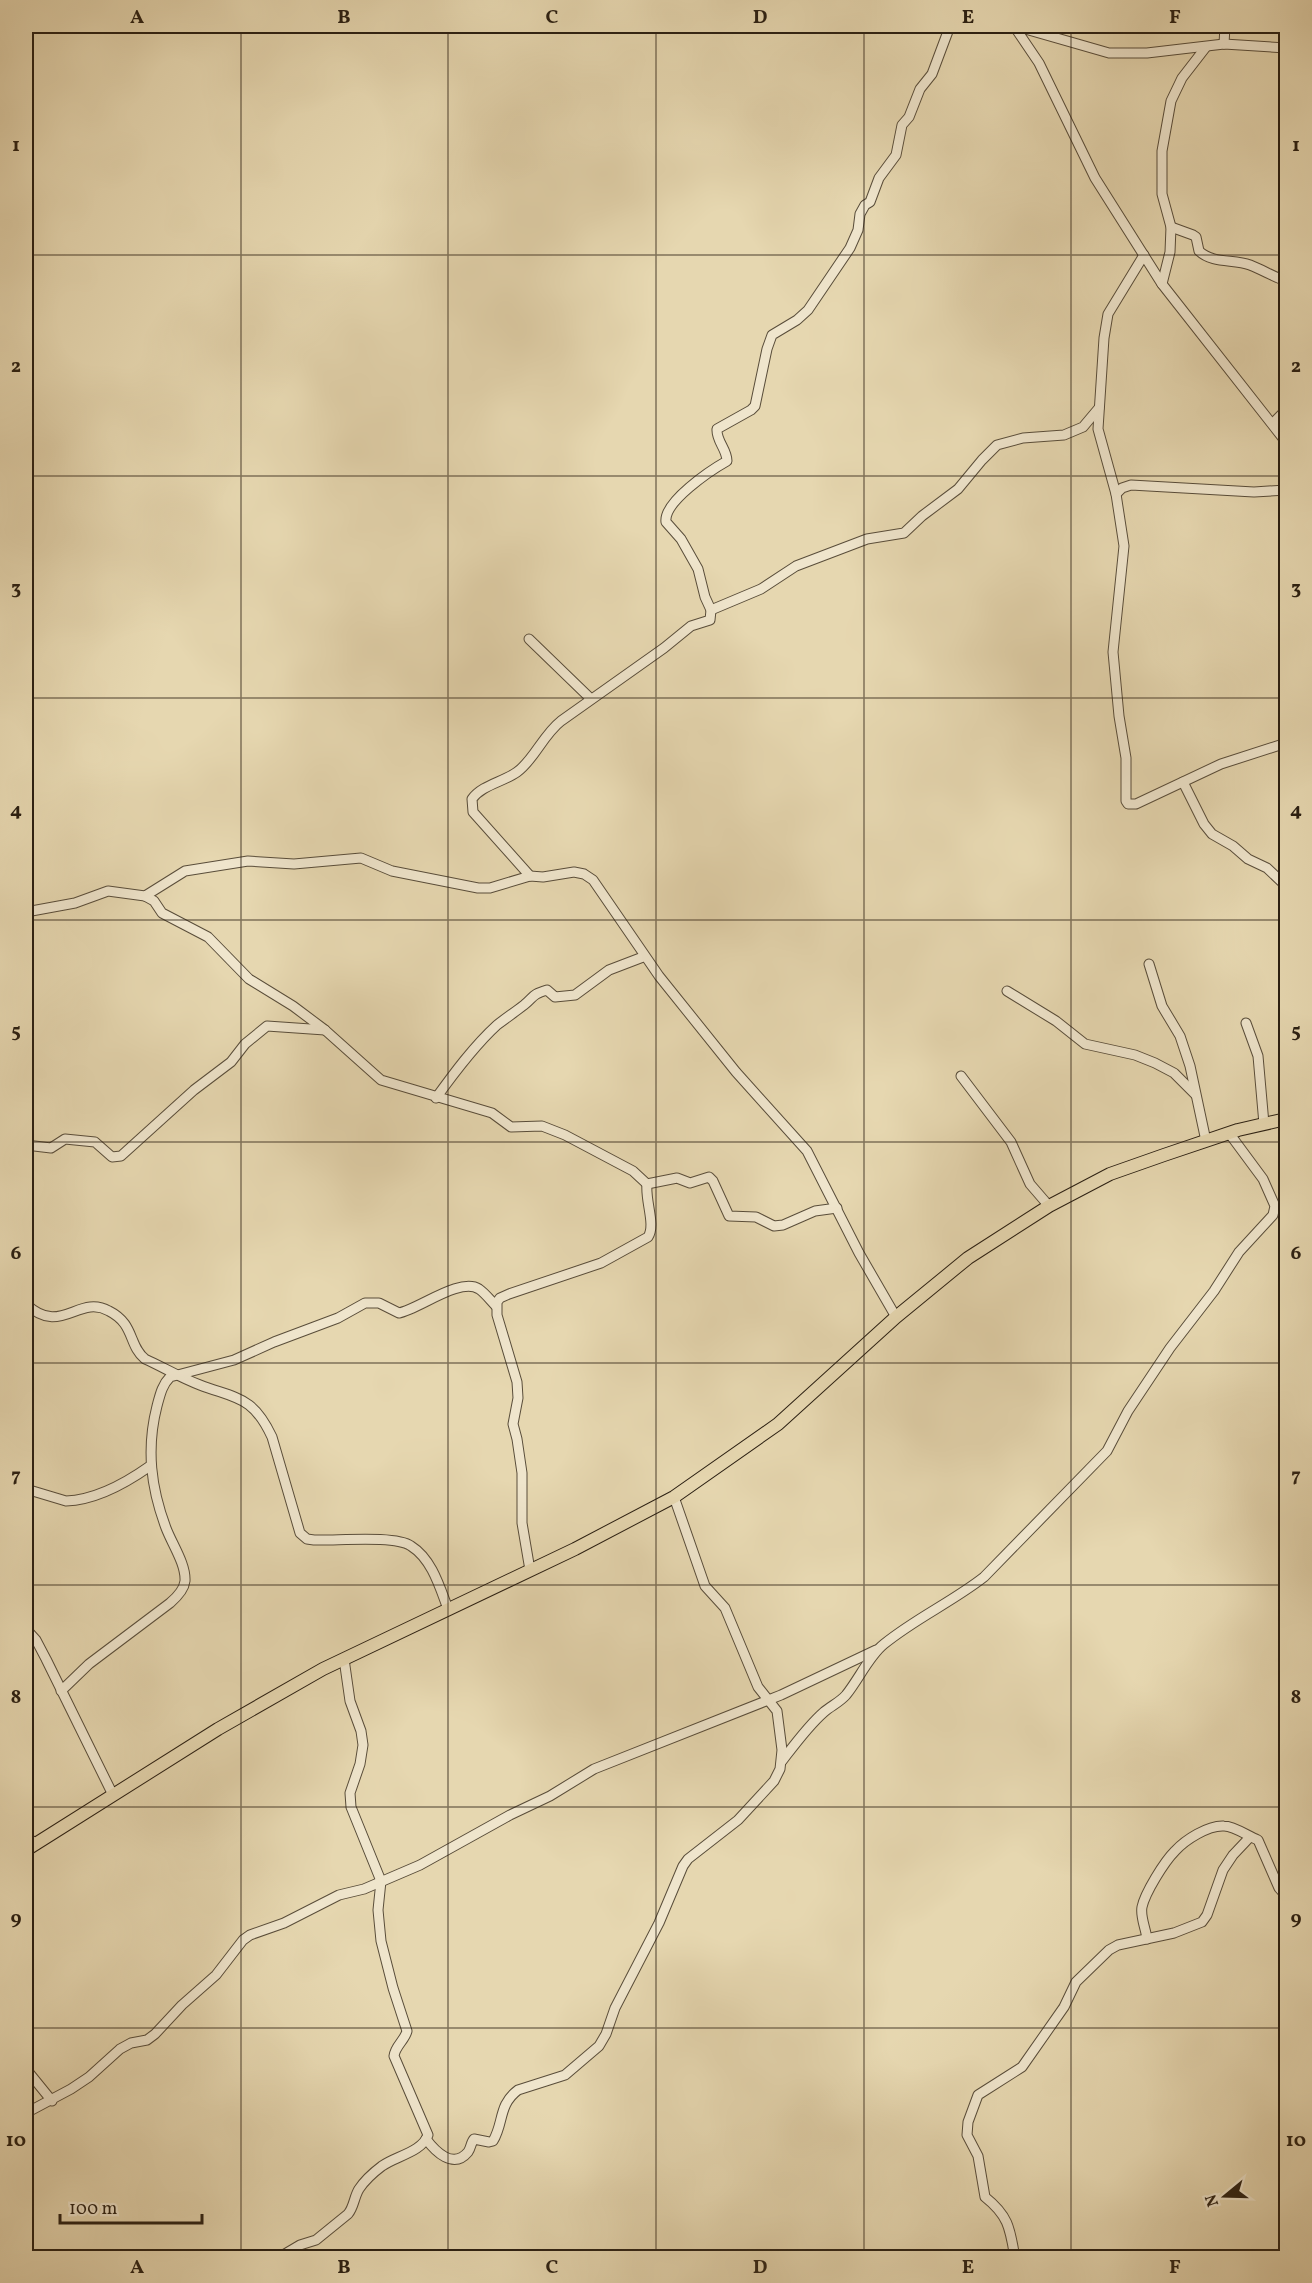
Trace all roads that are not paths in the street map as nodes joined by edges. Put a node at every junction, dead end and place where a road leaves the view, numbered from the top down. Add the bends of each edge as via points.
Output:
1 (950, 26) edge
2 (1015, 26) edge
3 (1225, 26) edge
4 (1224, 44) junction
5 (1206, 47) junction
6 (1287, 48) edge
7 (1170, 227) junction
8 (1144, 255) junction
9 (1287, 281) edge
10 (1162, 284) junction
11 (1099, 408) junction
12 (1287, 410) edge
13 (1273, 423) junction
14 (1287, 442) edge
15 (1287, 490) edge
16 (1116, 494) junction
17 (711, 610) junction
18 (529, 639) dead end
19 (591, 699) junction
20 (1287, 743) edge
21 (1183, 782) junction
22 (530, 876) junction
23 (1287, 886) edge
24 (146, 896) junction
25 (26, 912) edge
26 (644, 957) junction
27 (1149, 964) dead end
28 (1007, 991) dead end
29 (1246, 1023) dead end
30 (325, 1030) junction
31 (961, 1076) dead end
32 (1195, 1094) junction
33 (436, 1098) junction
34 (1287, 1119) edge
35 (1264, 1124) junction
36 (1229, 1133) junction
37 (1206, 1141) junction
38 (26, 1145) edge
39 (647, 1184) junction
40 (1049, 1206) junction
41 (837, 1208) junction
42 (26, 1304) edge
43 (496, 1306) junction
44 (896, 1317) junction
45 (177, 1374) junction
46 (150, 1466) junction
47 (26, 1489) edge
48 (675, 1497) junction
49 (530, 1570) junction
50 (448, 1609) junction
51 (26, 1629) edge
52 (876, 1650) junction
53 (344, 1659) junction
54 (61, 1691) junction
55 (767, 1700) junction
56 (782, 1761) junction
57 (113, 1795) junction
58 (26, 1836) edge
59 (1250, 1837) junction
60 (31, 1847) edge
61 (381, 1881) junction
62 (1287, 1896) edge
63 (1147, 1939) junction
64 (26, 2069) edge
65 (52, 2101) junction
66 (26, 2113) edge
67 (426, 2139) junction
68 (278, 2258) edge
69 (1015, 2258) edge

1 - 17 street via 932,74 902,125 896,154 862,211 850,248 802,316 772,335 751,410 717,429 728,461 687,490 667,513 666,522 684,543 698,569
2 - 5 street via 1109,53
2 - 8 street via 1039,63 1095,178
3 - 4 street
4 - 5 street
4 - 6 street
5 - 7 street via 1182,78 1171,101 1162,151 1164,204
7 - 9 street via 1196,237 1199,251 1206,256 1249,265
7 - 10 street via 1170,252
8 - 10 street
8 - 11 street via 1108,314
10 - 13 street
11 - 16 street via 1098,429
11 - 17 street via 1083,428 1064,435 1023,438 997,445 958,489 904,533 867,539 795,566 761,589
12 - 13 street
13 - 14 street
15 - 16 street via 1131,486
16 - 21 street via 1124,552 1113,652 1126,758 1125,798 1128,804 1136,804
17 - 19 street via 710,620 690,626
18 - 19 street
19 - 22 street via 551,729 520,770 482,790 472,800 473,812
20 - 21 street via 1221,764
21 - 23 street via 1212,834 1267,868
22 - 24 street via 478,888 392,871 355,858 294,864 248,861 185,871
22 - 26 street via 584,873 593,880
24 - 25 street via 108,891 75,903
24 - 30 street via 162,913 208,937 255,984
26 - 33 street via 609,970 575,995 555,997 548,990 533,994 460,1064
26 - 41 street via 736,1072 807,1151
27 - 32 street via 1162,1006 1180,1036
28 - 32 street via 1085,1044 1155,1063 1174,1073
29 - 35 street via 1258,1056
30 - 33 street via 381,1080
30 - 38 street via 267,1026 122,1156 112,1157 95,1142 72,1139 51,1148
31 - 40 street via 1011,1142 1030,1184
32 - 37 street
33 - 39 street via 492,1113 511,1127 543,1126 633,1171
34 - 35 main road
35 - 36 main road
36 - 37 main road
36 - 52 street via 1263,1179 1275,1206 1273,1215 1235,1257 1170,1348 1099,1459 984,1577
37 - 40 main road via 1110,1174
39 - 41 street via 677,1178 690,1183 709,1177 729,1216 756,1217 774,1226 815,1211
39 - 43 street via 652,1229 648,1237 601,1263 500,1298
40 - 44 main road via 968,1258
41 - 44 street
42 - 45 street via 45,1317 64,1316 94,1306 109,1310 130,1330 138,1353
43 - 45 street via 472,1286 460,1287 399,1313 379,1302 365,1303 234,1360
43 - 49 street via 517,1382 513,1424 522,1473 522,1523
44 - 48 main road via 778,1424
45 - 46 street via 164,1382 160,1395 152,1425
45 - 50 street via 240,1398 260,1416 272,1437 300,1533 314,1540 396,1539 411,1545 433,1572
46 - 47 street via 109,1490 73,1500
46 - 54 street via 185,1584 170,1603 89,1664
48 - 49 main road
48 - 55 street via 705,1586 725,1608 753,1677
49 - 50 main road
50 - 53 main road
51 - 54 street via 36,1640
52 - 55 street
52 - 56 street via 861,1677 812,1724
53 - 57 main road via 218,1729
53 - 61 street via 350,1701 363,1745 350,1793 351,1807
54 - 57 street
55 - 56 street via 777,1711
55 - 61 street via 594,1769 420,1865
56 - 67 street via 774,1781 751,1808 683,1866 599,2046 565,2075 512,2095 493,2141 474,2139 462,2157 452,2159 437,2153
57 - 60 main road
58 - 60 street
59 - 62 street via 1263,1847 1279,1888
59 - 63 street via 1223,1870 1202,1922
59 - 63 street via 1226,1825 1216,1826 1175,1851 1144,1900 1141,1911
61 - 65 street via 339,1895 246,1937 216,1975 155,2034 120,2049 89,2077
61 - 67 street via 381,1941 407,2031 394,2056 428,2130
63 - 69 street via 1108,1950 1076,1982 1064,2007 1022,2067 989,2086 973,2104 967,2135 980,2163 985,2197 1008,2221
64 - 65 street
65 - 66 street
67 - 68 street via 424,2144 372,2174 358,2189 352,2210 316,2240

